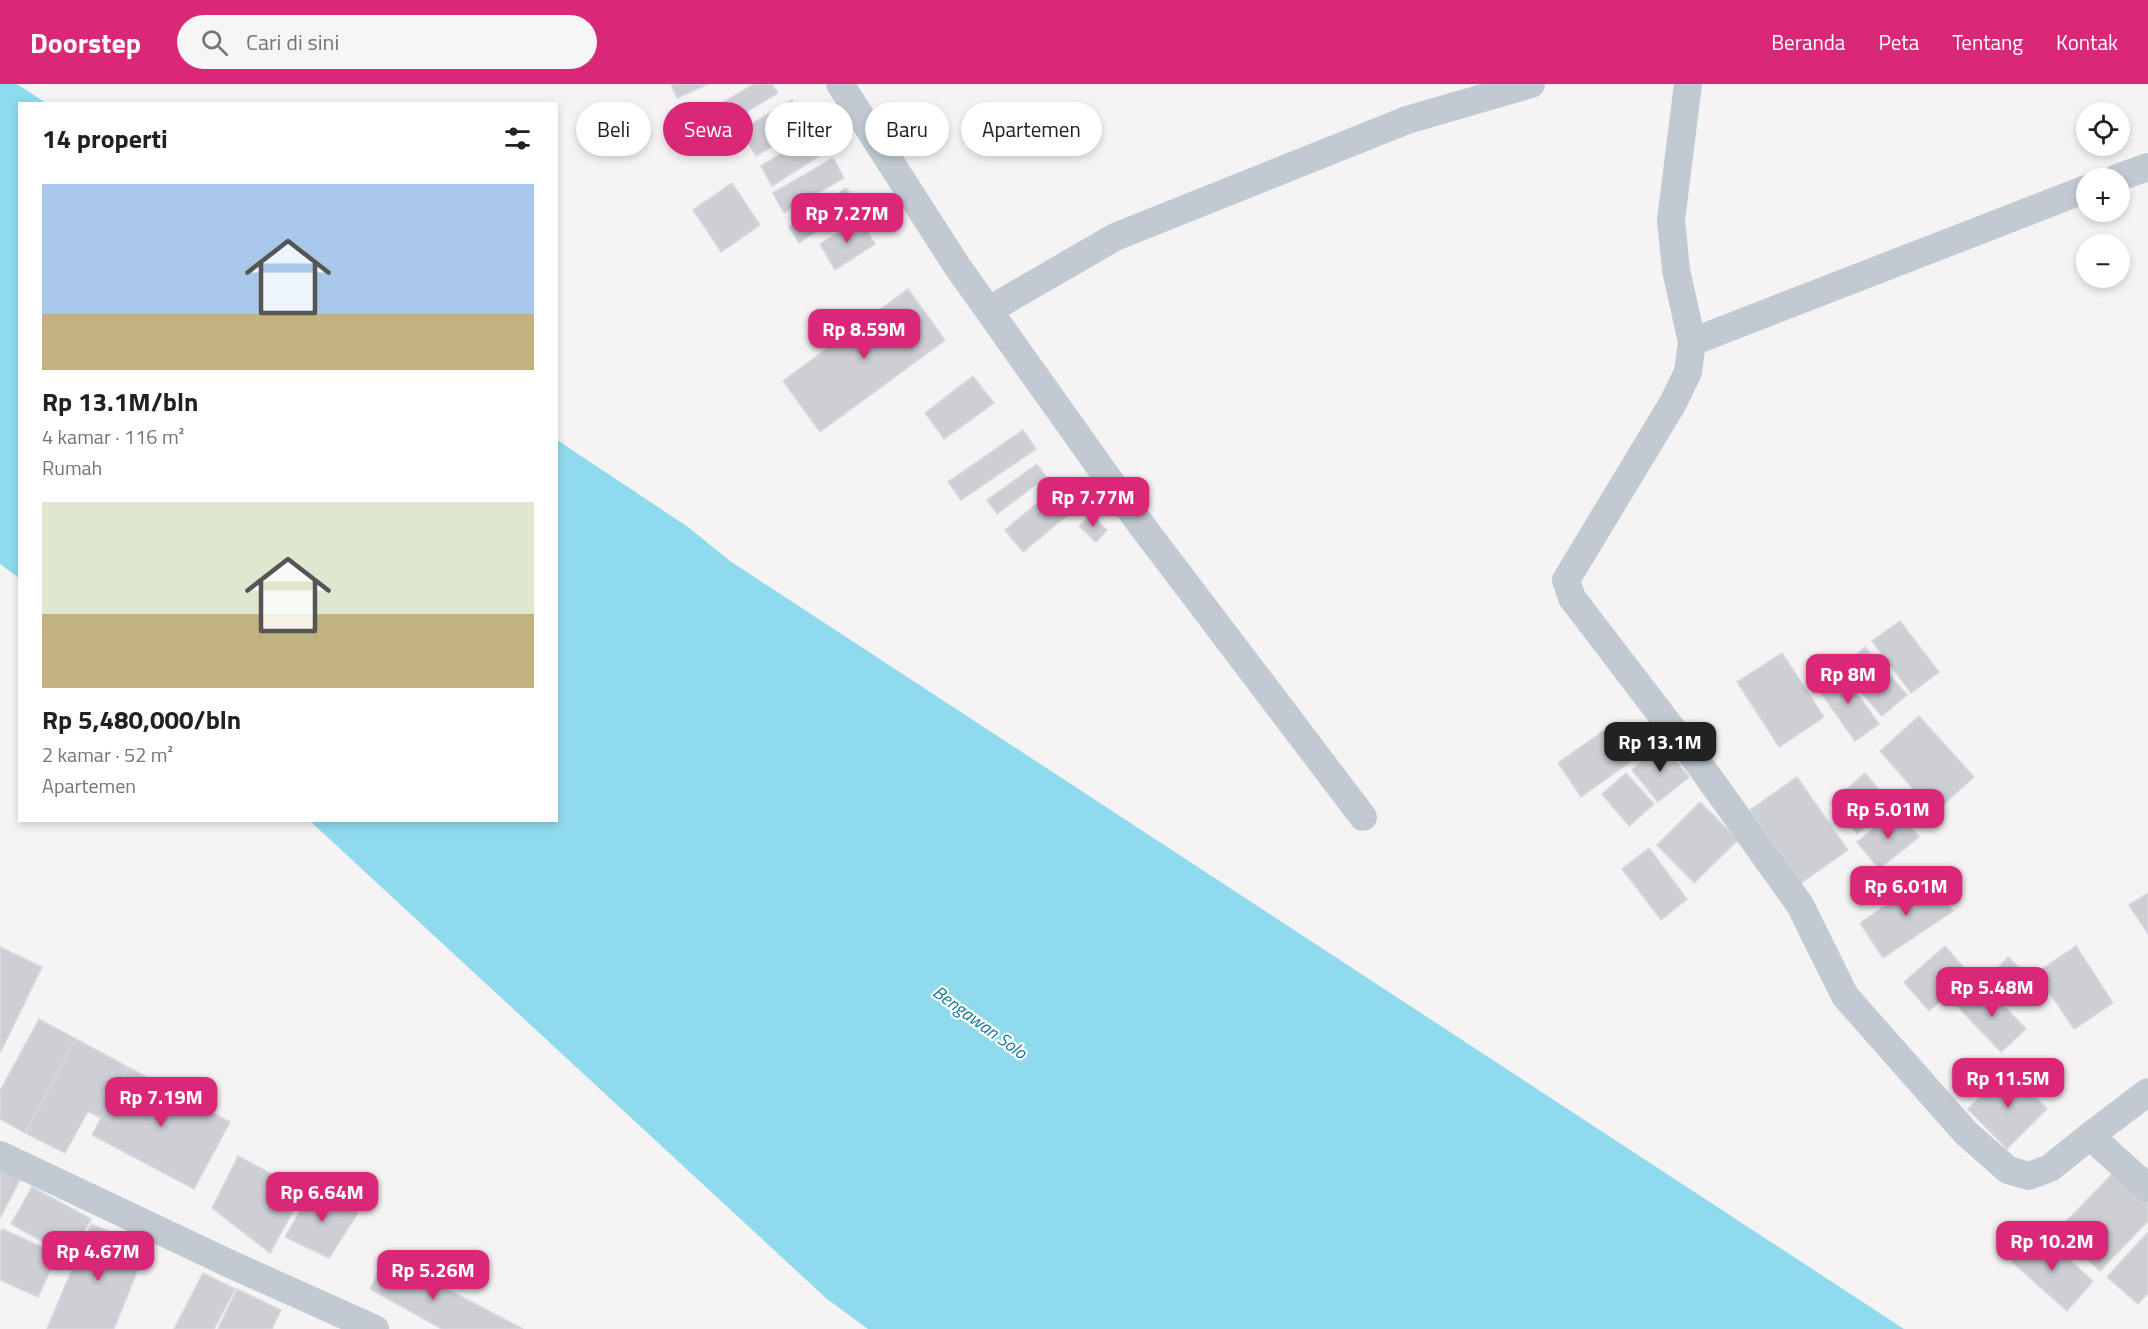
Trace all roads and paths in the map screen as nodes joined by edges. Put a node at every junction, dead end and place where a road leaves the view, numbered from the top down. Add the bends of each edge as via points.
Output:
1 (840, 84) edge
2 (1531, 84) edge
3 (1688, 84) edge
4 (2148, 167) edge
5 (2130, 173) edge
6 (2076, 193) edge
7 (988, 310) junction
8 (1692, 342) junction
9 (1363, 817) dead end
10 (2148, 1092) edge
11 (2090, 1136) junction
12 (0, 1155) edge
13 (2148, 1188) edge
14 (375, 1329) edge

1 - 7 street
2 - 7 street via 1407,120 1115,237
3 - 8 street via 1671,220 1676,270
4 - 5 street
6 - 8 street
7 - 9 street via 1139,522
8 - 11 street via 1688,372 1673,403 1566,580 1572,598 1702,768 1800,905 1845,996 1966,1133 2008,1170 2029,1176 2050,1168
10 - 11 street
11 - 13 street
12 - 14 street

